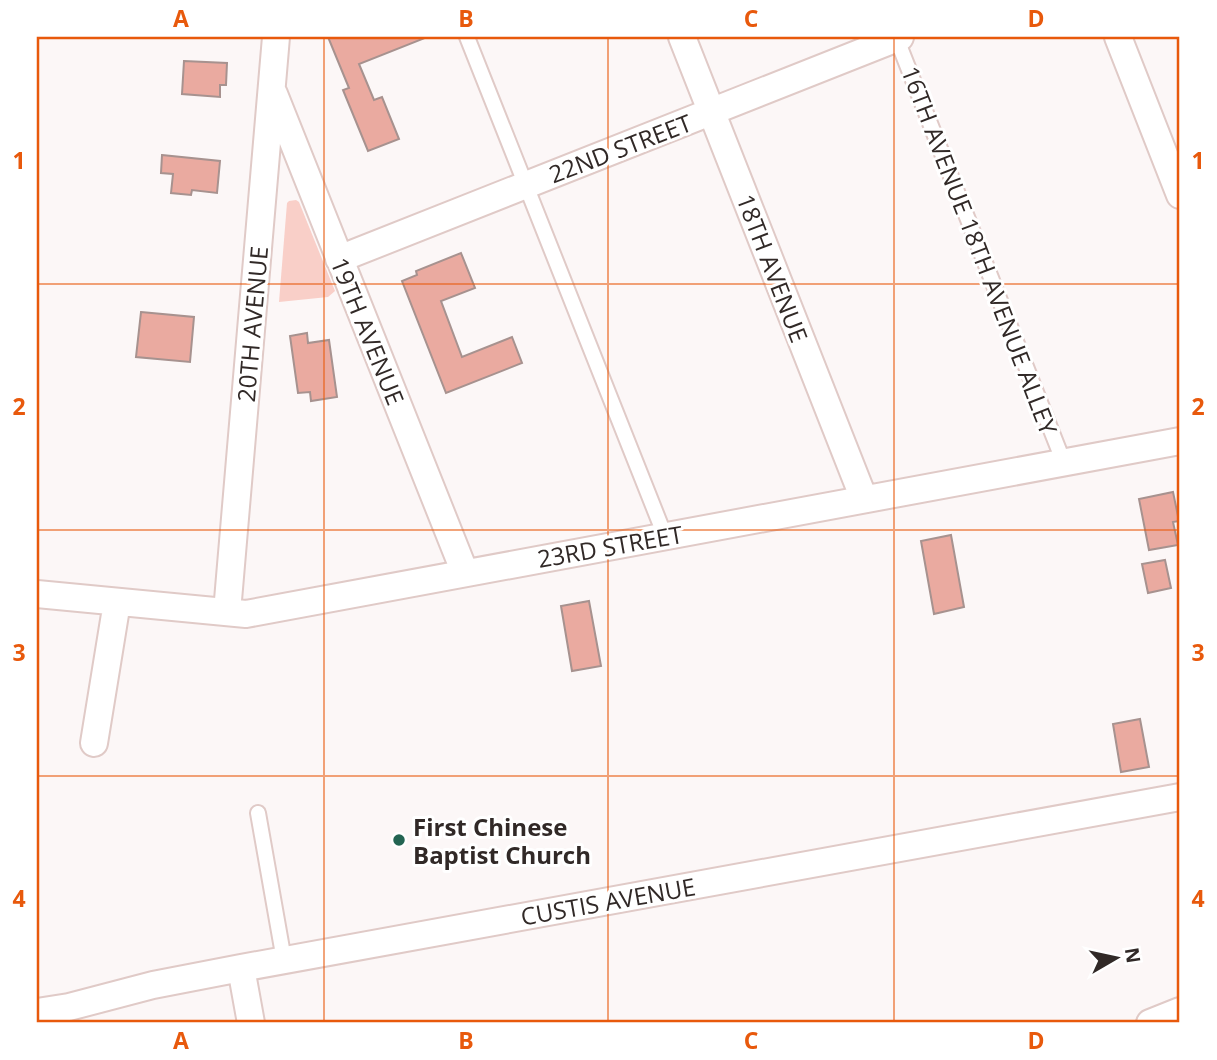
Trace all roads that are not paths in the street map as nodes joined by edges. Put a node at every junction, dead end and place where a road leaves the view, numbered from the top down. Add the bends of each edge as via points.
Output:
1 (276, 37) edge
2 (467, 37) edge
3 (682, 37) edge
4 (897, 37) edge
5 (1118, 37) edge
6 (272, 89) junction
7 (712, 112) junction
8 (526, 185) junction
9 (1180, 195) edge
10 (339, 259) junction
11 (1180, 441) edge
12 (1064, 463) junction
13 (864, 499) junction
14 (665, 536) junction
15 (464, 573) junction
16 (37, 594) edge
17 (117, 602) junction
18 (227, 612) junction
19 (94, 743) dead end
20 (1180, 797) edge
21 (258, 813) dead end
22 (284, 960) junction
23 (241, 968) junction
24 (1180, 1011) edge
25 (37, 1012) edge
26 (251, 1023) edge
27 (1150, 1023) edge

1 - 6 street, 20TH AVENUE
2 - 8 lane
3 - 7 street, 18TH AVENUE
4 - 7 street, 22ND STREET
4 - 12 lane, 16TH AVENUE 18TH AVENUE ALLEY
5 - 9 street
6 - 10 street, 19TH AVENUE
6 - 18 street, 20TH AVENUE
7 - 8 street, 22ND STREET
7 - 13 street, 18TH AVENUE
8 - 10 street, 22ND STREET
8 - 14 lane
10 - 15 street, 19TH AVENUE
11 - 12 street, 23RD STREET
12 - 13 street, 23RD STREET
13 - 14 street, 23RD STREET
14 - 15 street, 23RD STREET
15 - 18 street, 23RD STREET via 246,614
16 - 17 street, 23RD STREET
17 - 18 street, 23RD STREET
17 - 19 street
20 - 22 street, CUSTIS AVENUE
21 - 22 lane
22 - 23 street, CUSTIS AVENUE
23 - 25 street, CUSTIS AVENUE
23 - 26 street
24 - 27 street

